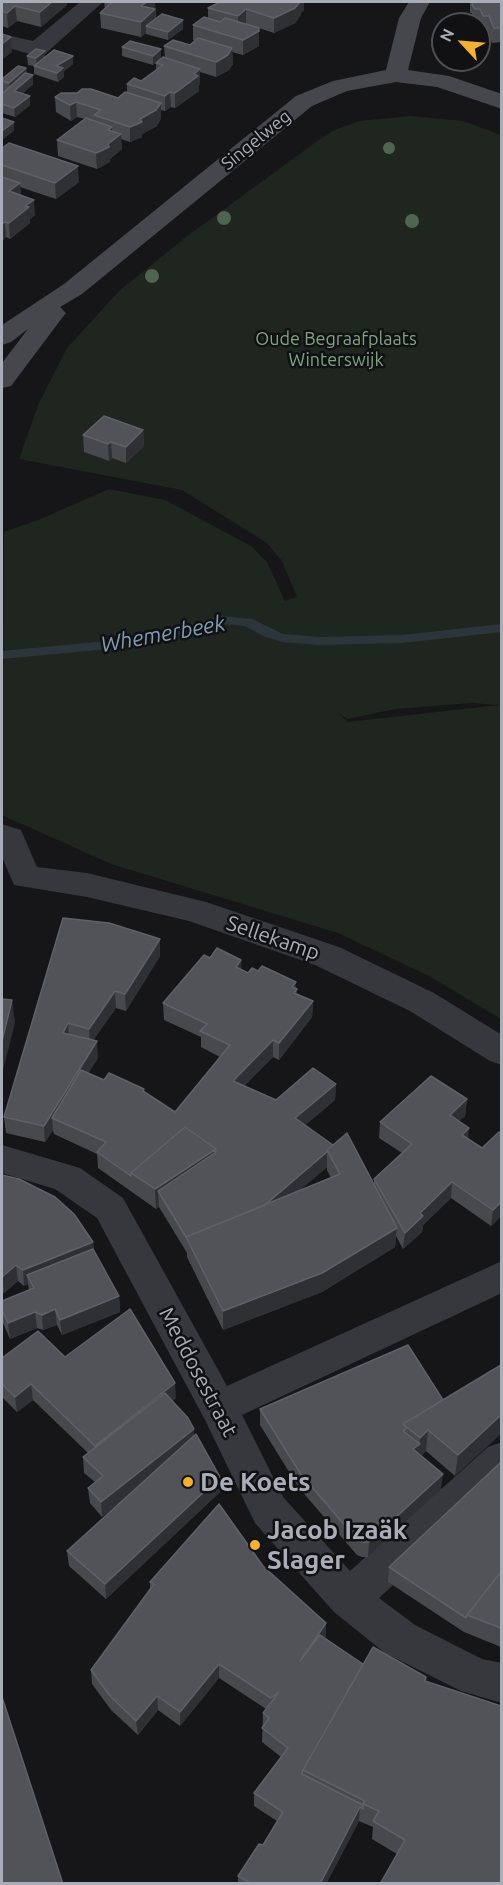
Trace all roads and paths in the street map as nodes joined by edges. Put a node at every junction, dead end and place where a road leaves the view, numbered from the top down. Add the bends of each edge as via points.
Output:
1 (92, 2) edge
2 (419, 2) edge
3 (2, 40) edge
4 (396, 75) junction
5 (501, 102) edge
6 (73, 289) junction
7 (2, 337) edge
8 (2, 380) edge
9 (2, 835) edge
10 (13, 878) edge
11 (501, 1052) edge
12 (2, 1159) edge
13 (501, 1276) edge
14 (219, 1408) junction
15 (501, 1459) edge
16 (349, 1599) junction
17 (501, 1683) edge

1 - 3 street via 37,49
2 - 4 main road via 410,18
4 - 5 main road, Singelweg via 441,81
4 - 6 main road, Singelweg via 341,86 304,101
6 - 7 main road, Singelweg
6 - 8 main road, Singelweg
9 - 10 street, Sellekamp via 10,838
10 - 11 street, Sellekamp via 87,885 194,910 327,956 422,1002
12 - 14 street, Meddosestraat via 67,1178 110,1208
13 - 14 street
14 - 16 street, Meddosestraat via 269,1510
15 - 16 street
16 - 17 street, Meddosestraat via 400,1639 476,1677

